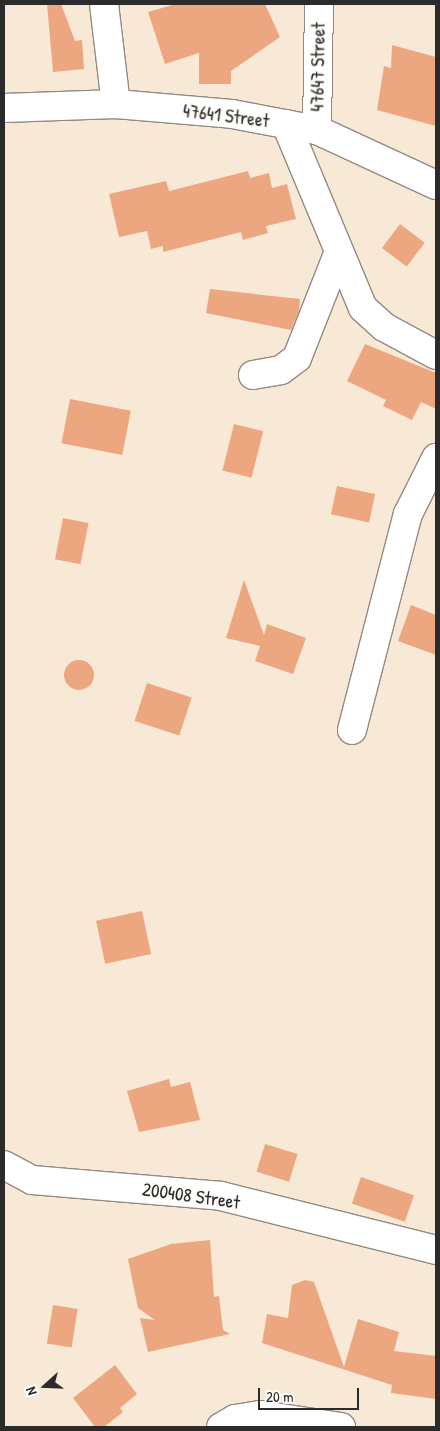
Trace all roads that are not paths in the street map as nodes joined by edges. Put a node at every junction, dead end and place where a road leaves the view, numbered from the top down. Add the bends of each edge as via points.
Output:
1 (104, 4) edge
2 (319, 4) edge
3 (116, 104) junction
4 (4, 108) edge
5 (286, 124) junction
6 (316, 130) junction
7 (436, 185) edge
8 (338, 254) junction
9 (436, 355) edge
10 (253, 375) dead end
11 (436, 458) edge
12 (352, 730) dead end
13 (4, 1165) edge
14 (436, 1250) edge
15 (221, 1427) edge
16 (341, 1427) edge

1 - 3 street
2 - 6 street, 47647 Street
3 - 4 street, 47641 Street
3 - 5 street, 47641 Street via 232,114
5 - 6 street, 47641 Street
5 - 8 street
6 - 7 street, 47641 Street
8 - 9 street via 354,292 372,319
8 - 10 street via 298,358 281,370
11 - 12 street via 408,514
13 - 14 street, 200408 Street via 32,1180 221,1196
15 - 16 street via 235,1419 261,1415

